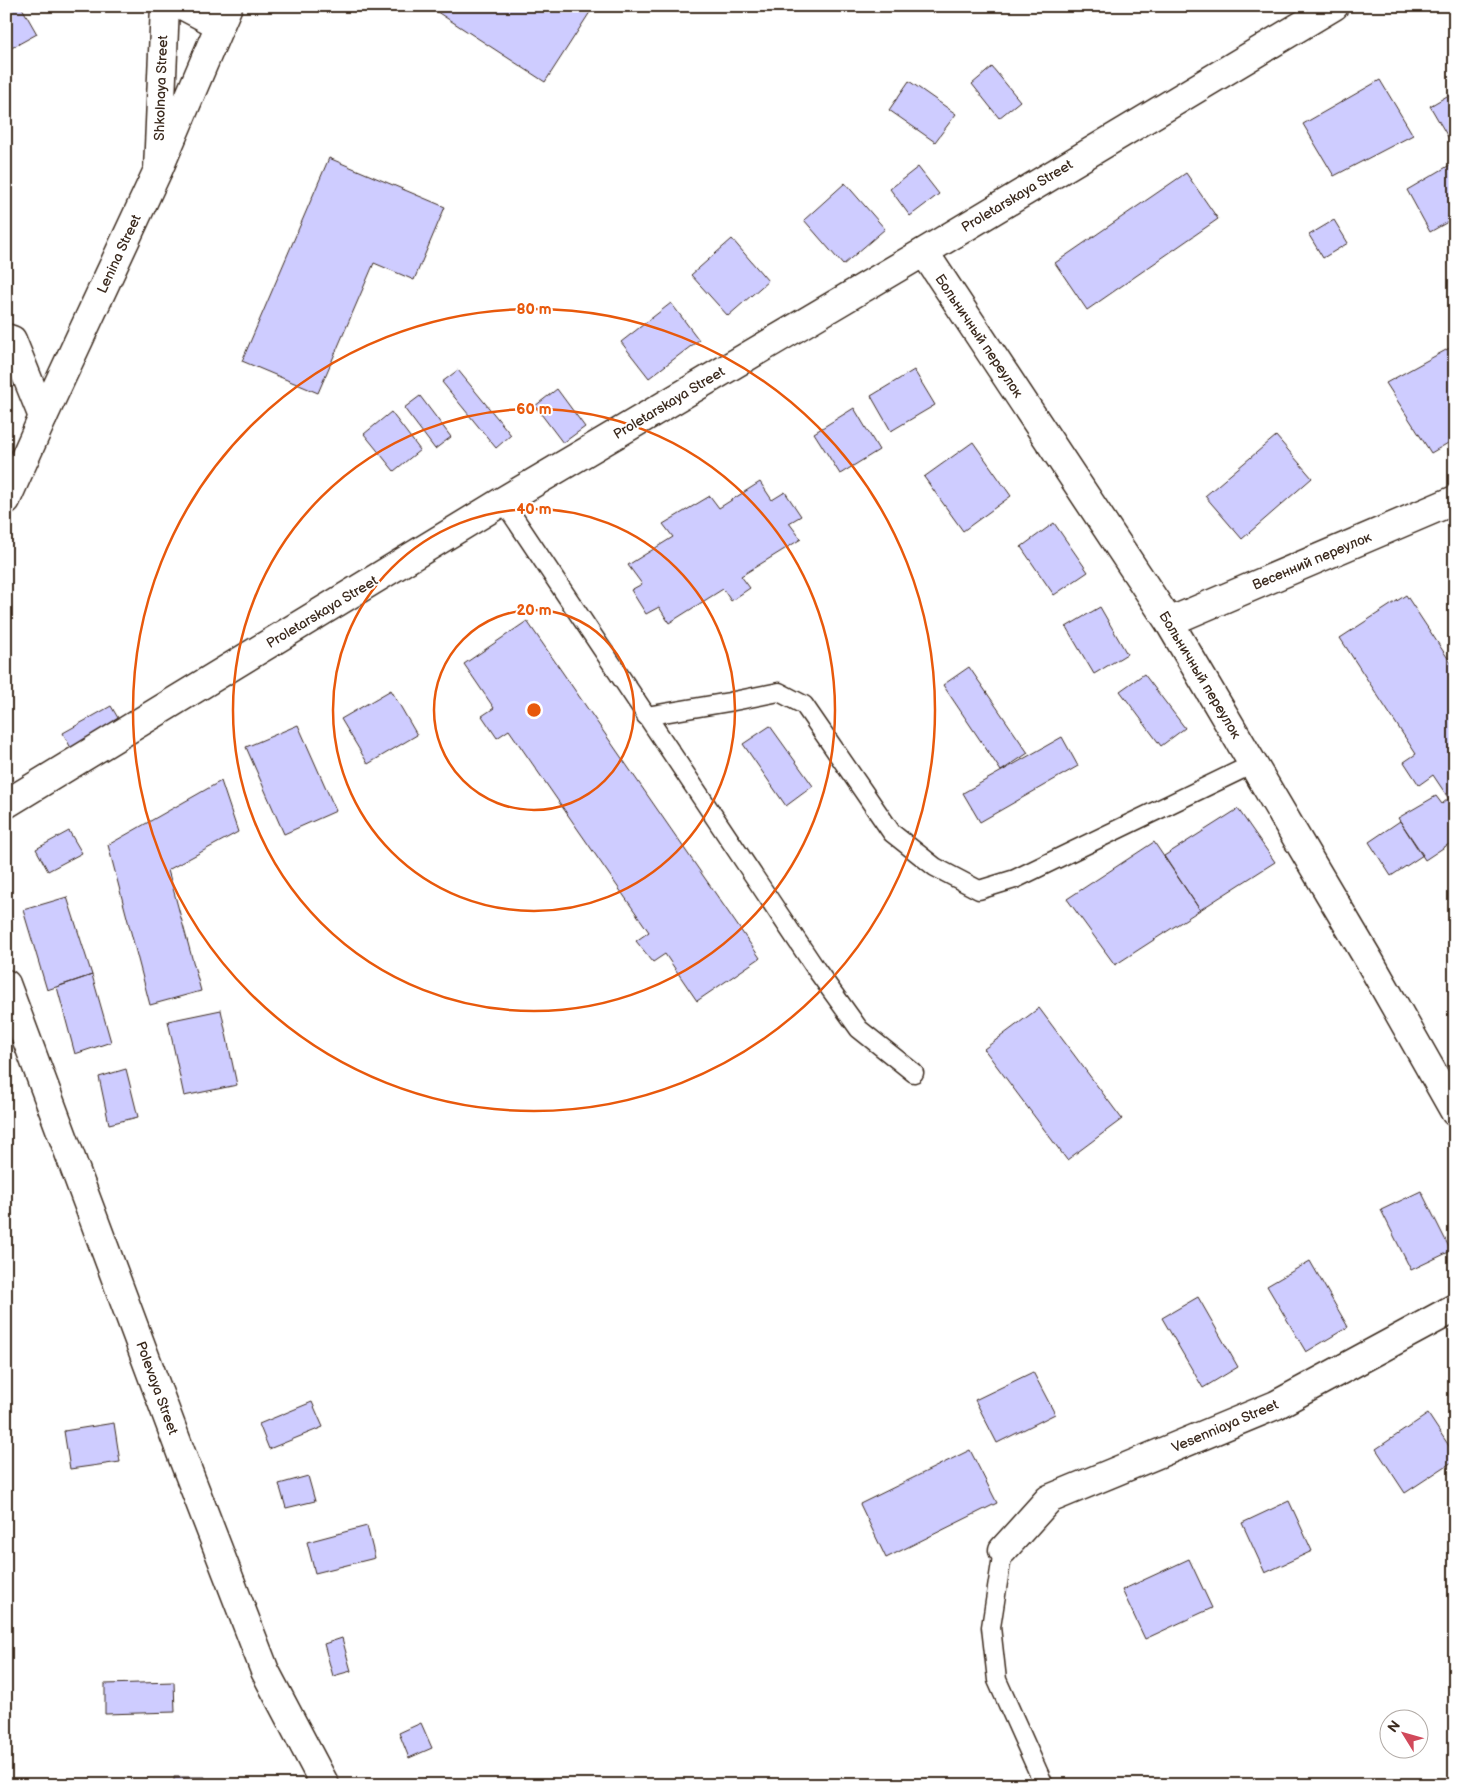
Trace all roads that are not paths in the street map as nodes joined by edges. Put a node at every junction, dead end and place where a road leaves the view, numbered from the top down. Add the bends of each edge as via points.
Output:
1 (165, 6) edge
2 (184, 6) edge
3 (1334, 6) edge
4 (224, 15) edge
5 (158, 170) junction
6 (924, 252) junction
7 (8, 336) edge
8 (43, 416) junction
9 (6, 500) edge
10 (1455, 500) edge
11 (503, 501) junction
12 (1169, 622) junction
13 (646, 716) junction
14 (1253, 764) junction
15 (6, 804) edge
16 (6, 984) edge
17 (914, 1073) dead end
18 (1455, 1112) edge
19 (1455, 1308) edge
20 (1003, 1550) joint
21 (325, 1785) edge
22 (1044, 1785) edge

1 - 5 street, Shkolnaya Street
2 - 4 street
3 - 6 street, Proletarskaya Street
4 - 5 street, Lenina Street
5 - 8 street, Lenina Street
6 - 11 street, Proletarskaya Street
6 - 12 street, Больничный переулок
7 - 8 street
8 - 9 street, Lenina Street
10 - 12 street, Весенний переулок
11 - 13 lane
11 - 15 street, Proletarskaya Street
12 - 14 street, Больничный переулок
13 - 14 lane via 779,692 804,705 892,833 935,867 979,890 1015,879
13 - 17 lane via 859,1029
14 - 18 street, Больничный переулок
16 - 21 street, Polevaya Street via 265,1671
19 - 20 street, Vesenniaya Street via 1276,1405 1049,1499
20 - 22 lane via 991,1627 997,1680

